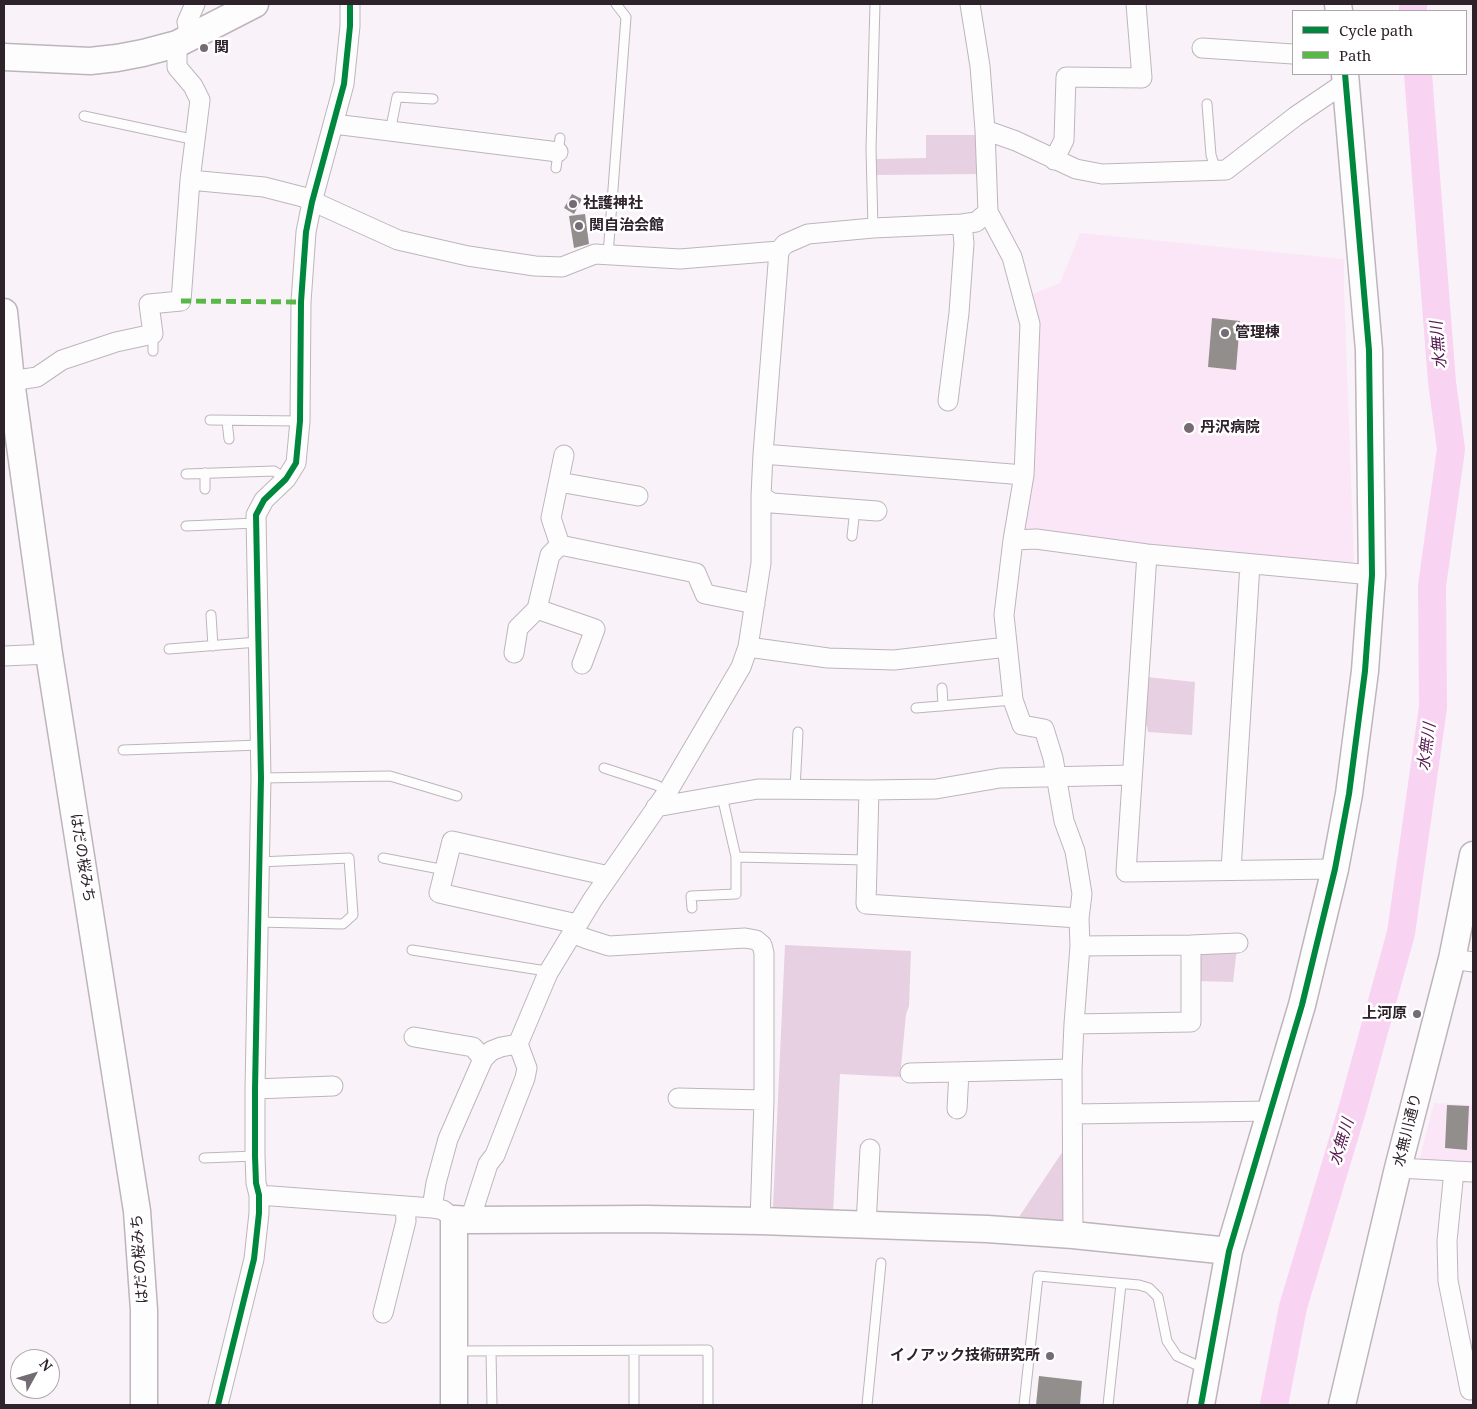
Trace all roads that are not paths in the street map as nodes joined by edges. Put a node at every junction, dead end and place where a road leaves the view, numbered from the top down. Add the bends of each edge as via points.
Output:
1 (195, 4) edge
2 (255, 4) edge
3 (350, 4) edge
4 (616, 4) edge
5 (875, 4) edge
6 (970, 4) edge
7 (1136, 4) edge
8 (183, 41) junction
9 (1202, 48) dead end
10 (1292, 54) edge
11 (4, 57) edge
12 (1345, 78) edge
13 (434, 99) dead end
14 (1207, 104) dead end
15 (84, 116) dead end
16 (334, 124) junction
17 (985, 130) junction
18 (390, 132) junction
19 (196, 140) junction
20 (558, 153) dead end
21 (1054, 160) junction
22 (1216, 170) junction
23 (190, 180) junction
24 (312, 202) junction
25 (988, 212) junction
26 (962, 224) junction
27 (873, 228) junction
28 (779, 251) junction
29 (608, 255) junction
30 (4, 312) edge
31 (8, 371) edge
32 (948, 401) dead end
33 (210, 420) dead end
34 (227, 421) junction
35 (300, 421) junction
36 (229, 439) dead end
37 (763, 454) junction
38 (564, 455) dead end
39 (204, 473) junction
40 (186, 474) dead end
41 (1024, 475) junction
42 (286, 479) junction
43 (559, 482) junction
44 (205, 489) dead end
45 (638, 496) dead end
46 (761, 496) junction
47 (855, 510) junction
48 (877, 511) dead end
49 (256, 523) junction
50 (186, 526) dead end
51 (852, 536) dead end
52 (1013, 540) junction
53 (560, 545) junction
54 (1147, 554) junction
55 (1250, 564) junction
56 (1372, 575) junction
57 (754, 604) junction
58 (537, 609) junction
59 (211, 615) dead end
60 (258, 642) junction
61 (213, 646) junction
62 (748, 647) junction
63 (1007, 647) junction
64 (169, 649) dead end
65 (514, 653) dead end
66 (49, 654) junction
67 (4, 656) edge
68 (582, 664) dead end
69 (942, 688) dead end
70 (1013, 700) junction
71 (943, 706) junction
72 (916, 708) dead end
73 (798, 732) dead end
74 (260, 745) junction
75 (122, 750) dead end
76 (604, 768) dead end
77 (1132, 775) junction
78 (1056, 777) junction
79 (260, 778) junction
80 (795, 789) junction
81 (869, 790) junction
82 (668, 791) junction
83 (457, 796) dead end
84 (722, 796) junction
85 (656, 807) junction
86 (1473, 855) edge
87 (736, 857) junction
88 (383, 858) dead end
89 (867, 860) junction
90 (259, 862) junction
91 (445, 870) junction
92 (1232, 870) junction
93 (1335, 870) junction
94 (609, 876) junction
95 (1469, 905) edge
96 (692, 908) dead end
97 (1079, 918) junction
98 (258, 922) junction
99 (575, 928) junction
100 (1238, 943) dead end
101 (1190, 945) junction
102 (1080, 946) junction
103 (412, 950) dead end
104 (1463, 960) edge
105 (548, 973) junction
106 (1074, 1024) junction
107 (414, 1037) dead end
108 (518, 1044) junction
109 (484, 1060) junction
110 (1072, 1069) junction
111 (959, 1072) junction
112 (910, 1073) dead end
113 (333, 1086) dead end
114 (254, 1089) junction
115 (678, 1098) dead end
116 (764, 1100) junction
117 (957, 1109) dead end
118 (1271, 1111) junction
119 (1073, 1114) junction
120 (870, 1150) dead end
121 (255, 1156) junction
122 (204, 1158) dead end
123 (1398, 1168) junction
124 (1454, 1171) junction
125 (1473, 1172) edge
126 (258, 1195) junction
127 (405, 1206) junction
128 (452, 1216) junction
129 (760, 1221) junction
130 (866, 1225) junction
131 (1073, 1235) junction
132 (1230, 1251) junction
133 (881, 1262) dead end
134 (1121, 1284) junction
135 (383, 1313) dead end
136 (454, 1351) junction
137 (491, 1351) junction
138 (634, 1351) junction
139 (1208, 1370) junction
140 (1470, 1390) dead end
141 (144, 1405) edge
142 (218, 1405) edge
143 (454, 1405) edge
144 (492, 1405) edge
145 (634, 1405) edge
146 (708, 1405) edge
147 (867, 1405) edge
148 (1024, 1405) edge
149 (1108, 1405) edge
150 (1201, 1405) edge
151 (1342, 1405) edge

1 - 8 street
2 - 8 street
3 - 16 street via 344,84
4 - 29 lane via 626,17
5 - 27 lane via 871,149
6 - 17 street via 980,66
7 - 21 street via 1142,78 1066,77 1064,140
8 - 11 street via 126,57 90,61
8 - 19 street via 177,67 200,100
9 - 10 street via 1235,43
12 - 22 street via 1226,170
12 - 56 street via 1369,350
13 - 18 lane via 397,96
14 - 22 lane via 1211,155
15 - 19 lane
16 - 18 street
16 - 24 street
17 - 21 street
17 - 25 street
18 - 20 street via 492,148
19 - 23 street
21 - 22 street via 1102,174
23 - 24 street via 264,187
23 - 31 street via 181,301 149,304 153,343 116,342 62,360 37,377
24 - 29 street via 398,240 468,256 562,267 595,254
24 - 35 street via 306,232 301,302
25 - 26 street via 976,222
25 - 41 street via 1012,257 1030,324
26 - 27 street
26 - 32 street via 964,243 959,312
27 - 28 street via 808,234 785,244
28 - 29 street via 680,259
28 - 37 street
30 - 31 street, はだの桜みち
31 - 66 street, はだの桜みち
33 - 34 lane
34 - 35 lane
34 - 36 lane
35 - 42 street via 296,463
37 - 41 street
37 - 46 street
38 - 43 street
39 - 40 lane
39 - 42 lane via 274,471
39 - 44 lane
41 - 52 street
42 - 49 street via 264,500 256,515
43 - 45 street
43 - 53 street via 551,518
46 - 47 street via 772,503
46 - 57 street via 761,563
47 - 48 street
47 - 51 lane
49 - 50 lane
49 - 60 street
52 - 54 street
52 - 63 street via 1004,614
53 - 57 street via 696,573 705,594
53 - 58 street via 550,555
54 - 55 street
54 - 77 street
55 - 56 street
55 - 92 street
56 - 93 street via 1365,671 1349,794
57 - 62 street
58 - 65 street via 518,628
58 - 68 street via 595,629
59 - 61 lane
60 - 61 lane
60 - 74 street
61 - 64 lane
62 - 63 street via 828,658 894,660
62 - 82 street via 741,667
63 - 70 street
66 - 67 street
66 - 141 street, はだの桜みち via 137,1211 144,1310
69 - 71 lane
70 - 71 lane
70 - 78 street via 1022,725 1044,729
71 - 72 lane
73 - 80 lane
74 - 75 lane
74 - 79 street
76 - 82 lane
77 - 78 street
77 - 92 street via 1126,872
78 - 81 street via 1000,778 936,789
78 - 97 street via 1064,821 1075,851 1082,894
79 - 83 lane via 390,776
79 - 90 street
80 - 81 street
80 - 84 street via 758,788
81 - 89 street
82 - 85 street
84 - 85 street
84 - 87 lane
85 - 94 street
86 - 95 street, 水無川通り
87 - 89 lane
87 - 96 lane via 736,894 691,896
88 - 91 lane
89 - 97 street via 866,904
90 - 98 street
90 - 98 lane via 349,858 354,915 343,924
91 - 94 street via 452,841
91 - 99 street via 439,893
92 - 93 street
93 - 118 street via 1302,1005
94 - 99 street
95 - 104 street, 水無川通り
97 - 102 street
98 - 114 street
99 - 105 street
99 - 116 street via 587,940 609,946 746,938 762,945
100 - 101 street
101 - 102 street
101 - 106 street via 1191,1022
102 - 106 street
103 - 105 lane
104 - 123 street, 水無川通り
105 - 108 street
106 - 110 street
107 - 109 street via 473,1047
108 - 109 street via 491,1051
108 - 128 street via 527,1068 525,1078 495,1155
109 - 128 street via 448,1139 436,1183
110 - 111 street
110 - 119 street
111 - 112 street via 935,1065
111 - 117 street
113 - 114 street
114 - 121 street
115 - 116 street
116 - 129 street
118 - 119 street
118 - 132 street
119 - 131 street
120 - 130 street
121 - 122 lane
121 - 126 street
123 - 124 street
123 - 151 street, 水無川通り
124 - 125 street
124 - 140 street via 1447,1241 1448,1281
126 - 127 street
126 - 142 street via 254,1259
127 - 128 street
127 - 135 street via 406,1221
128 - 129 street
128 - 136 street
129 - 130 street
130 - 131 street
131 - 132 street
132 - 139 street
133 - 147 lane
134 - 139 lane via 1149,1288 1158,1297 1167,1341 1178,1356
134 - 148 lane via 1038,1276
134 - 149 lane
136 - 137 lane
136 - 143 street
137 - 138 lane
137 - 144 lane
138 - 145 lane
138 - 146 lane via 708,1350
139 - 150 street

